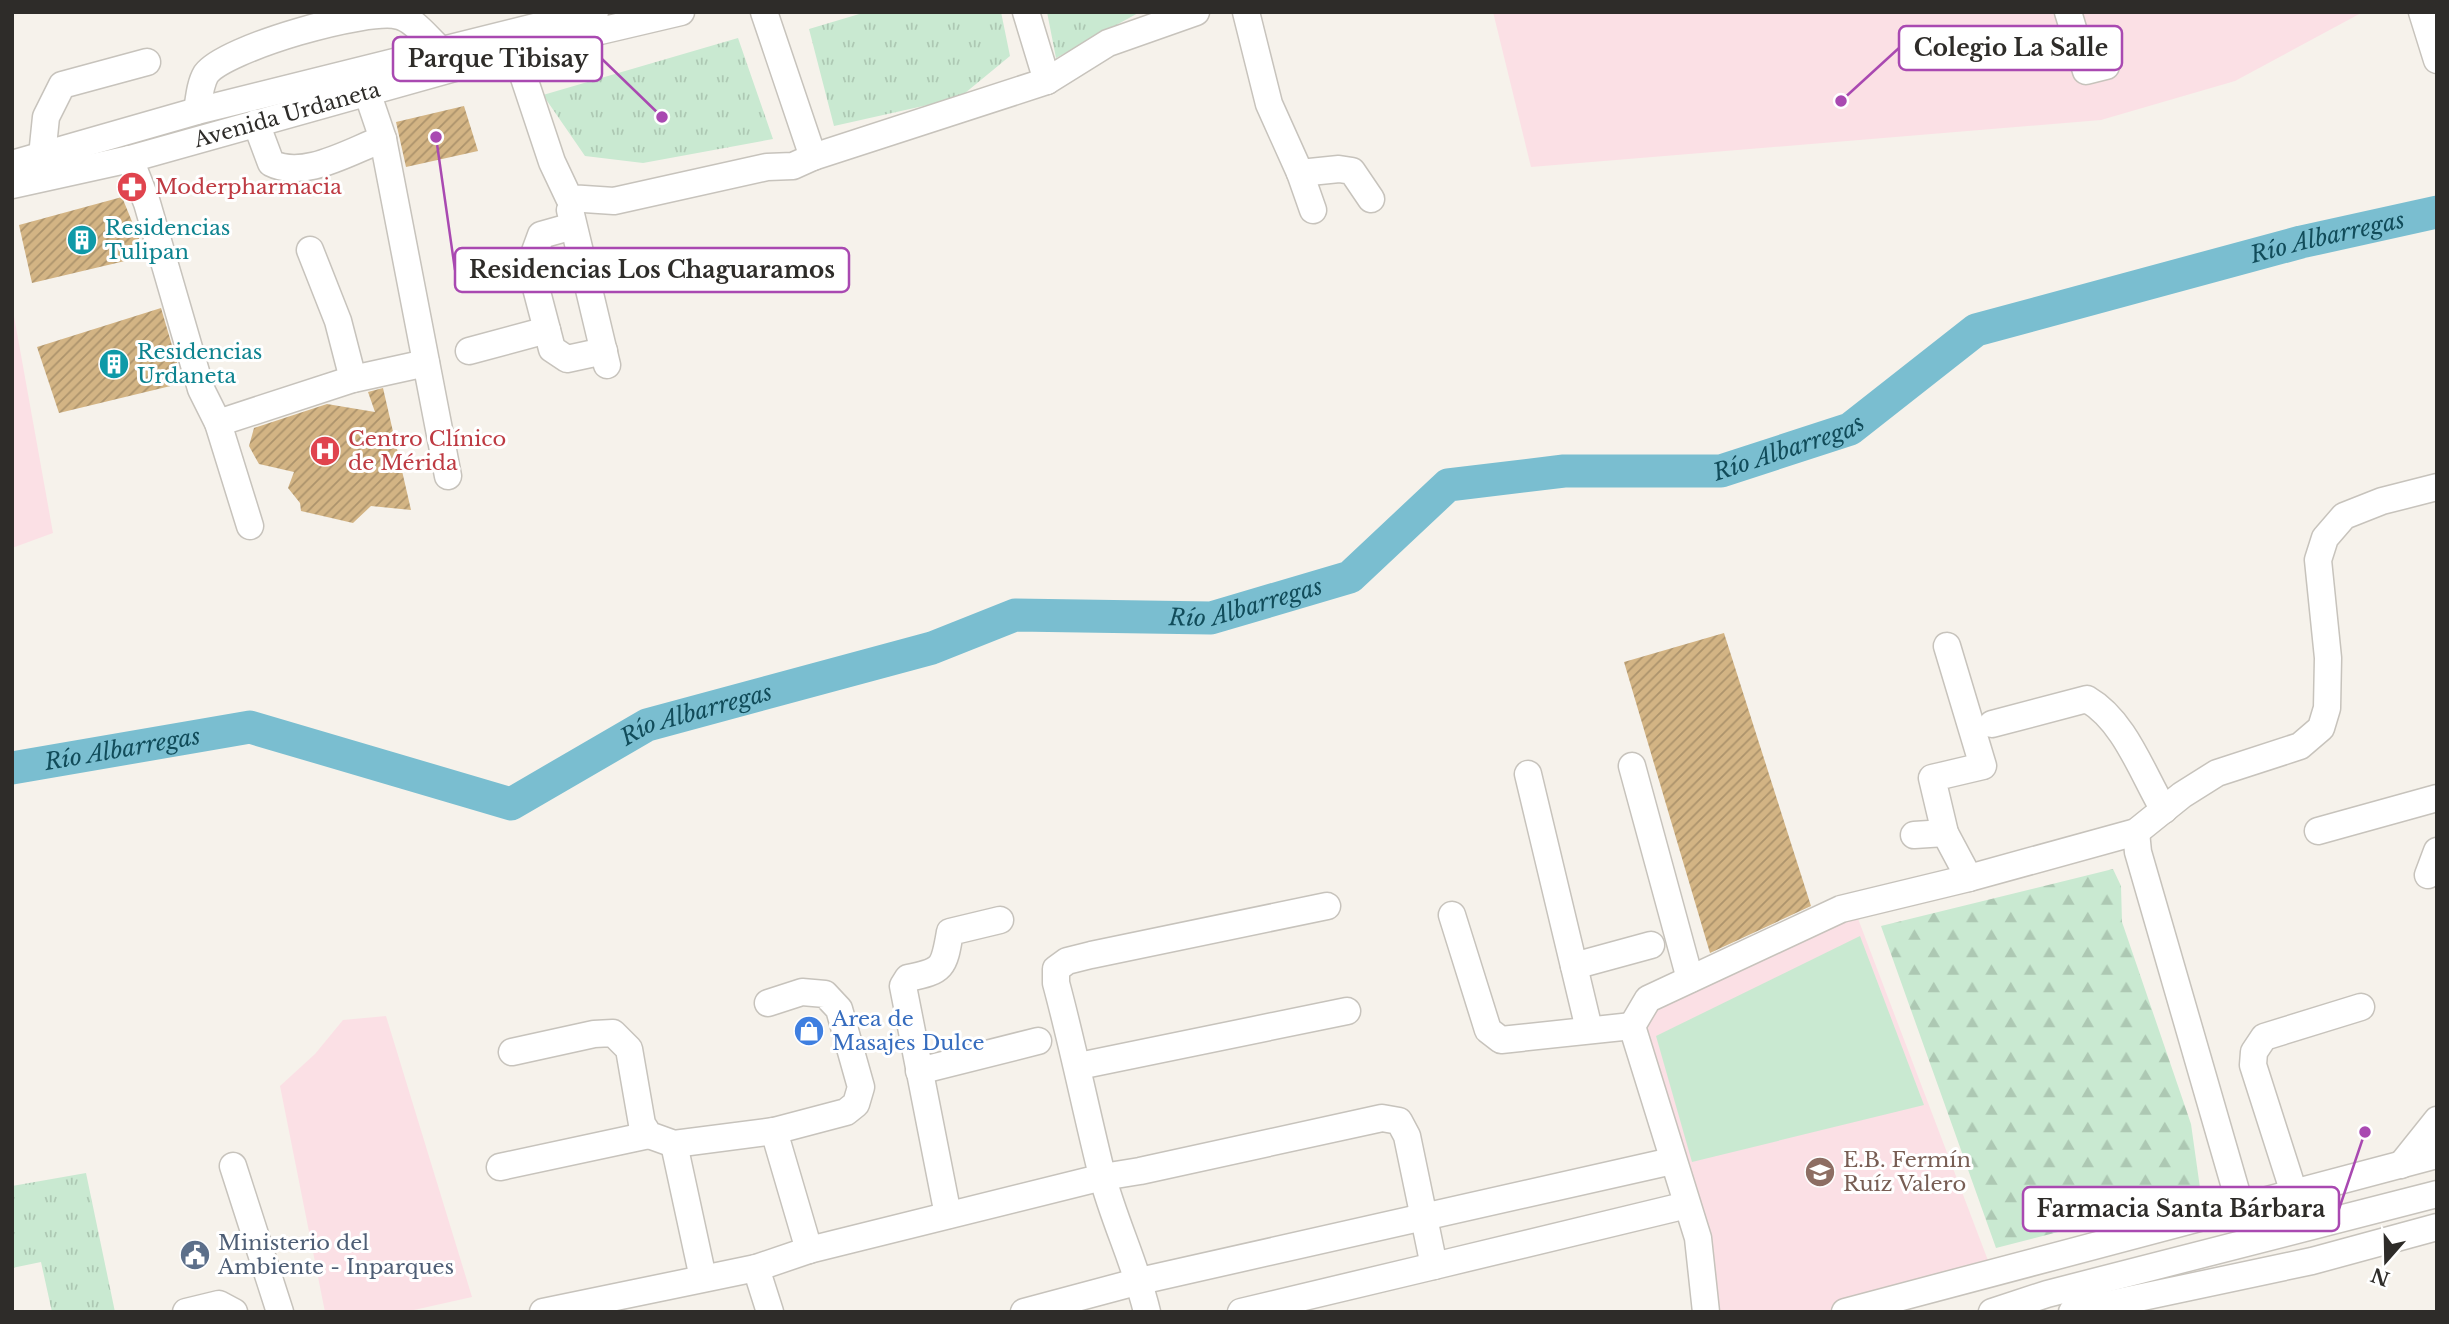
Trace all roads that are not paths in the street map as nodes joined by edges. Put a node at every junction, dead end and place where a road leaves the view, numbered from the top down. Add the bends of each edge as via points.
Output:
1 (595, 12) edge
2 (681, 12) edge
3 (764, 12) edge
4 (1026, 12) edge
5 (1196, 12) edge
6 (1247, 12) edge
7 (2068, 12) edge
8 (2422, 12) edge
9 (441, 50) junction
10 (515, 51) junction
11 (2437, 60) edge
12 (147, 62) dead end
13 (2106, 66) dead end
14 (1047, 82) junction
15 (367, 92) junction
16 (197, 111) junction
17 (257, 123) junction
18 (383, 139) junction
19 (42, 156) junction
20 (813, 157) junction
21 (130, 159) junction
22 (12, 164) edge
23 (1300, 173) junction
24 (12, 185) edge
25 (569, 198) junction
26 (1371, 200) dead end
27 (1313, 209) dead end
28 (573, 226) junction
29 (310, 250) dead end
30 (547, 330) junction
31 (468, 351) dead end
32 (426, 363) junction
33 (352, 379) junction
34 (218, 423) junction
35 (448, 476) dead end
36 (2437, 487) edge
37 (250, 526) dead end
38 (1947, 646) dead end
39 (1992, 724) dead end
40 (1632, 766) dead end
41 (1528, 774) dead end
42 (2437, 799) edge
43 (2164, 810) junction
44 (2318, 831) dead end
45 (2136, 832) junction
46 (1945, 833) junction
47 (1914, 835) dead end
48 (1969, 878) junction
49 (1327, 906) dead end
50 (1452, 915) dead end
51 (1000, 920) dead end
52 (1651, 945) dead end
53 (1574, 966) junction
54 (1690, 979) junction
55 (768, 1003) dead end
56 (2361, 1007) dead end
57 (1347, 1011) dead end
58 (1632, 1026) junction
59 (1589, 1029) junction
60 (1038, 1041) dead end
61 (512, 1052) dead end
62 (1079, 1066) junction
63 (919, 1071) junction
64 (2437, 1120) edge
65 (774, 1131) junction
66 (649, 1135) junction
67 (674, 1144) junction
68 (2437, 1155) edge
69 (1672, 1161) junction
70 (2400, 1165) junction
71 (233, 1166) dead end
72 (500, 1167) dead end
73 (1103, 1177) junction
74 (2294, 1193) junction
75 (2437, 1194) edge
76 (1688, 1205) junction
77 (2241, 1208) junction
78 (948, 1215) junction
79 (1424, 1217) junction
80 (2437, 1227) edge
81 (809, 1250) junction
82 (1434, 1266) junction
83 (756, 1268) junction
84 (703, 1278) junction
85 (1140, 1281) junction
86 (2171, 1300) edge
87 (2118, 1308) edge
88 (186, 1312) edge
89 (234, 1312) edge
90 (280, 1312) edge
91 (543, 1312) edge
92 (771, 1312) edge
93 (1024, 1312) edge
94 (1147, 1312) edge
95 (1241, 1312) edge
96 (1706, 1312) edge
97 (1845, 1312) edge
98 (1992, 1312) edge
99 (2072, 1312) edge
100 (2090, 1312) edge

1 - 9 street, Avenida Urdaneta
2 - 10 street, Avenida Urdaneta
3 - 20 street
4 - 14 street
5 - 14 street via 1108,43
6 - 23 street via 1269,104
7 - 13 street via 2086,71
8 - 11 street
9 - 16 street, Avenida Urdaneta
9 - 16 street via 399,16 366,15 325,23 216,66 206,75
10 - 15 street, Avenida Urdaneta
10 - 25 street via 552,162
12 - 19 street via 62,85 46,117
14 - 20 street
15 - 17 street, Avenida Urdaneta
15 - 18 street
16 - 19 street, Avenida Urdaneta
17 - 18 street via 271,163 284,170 314,165
17 - 21 street, Avenida Urdaneta
18 - 32 street
19 - 22 street, Avenida Urdaneta
20 - 25 street via 793,166 767,167 614,201
21 - 24 street, Avenida Urdaneta
21 - 34 street via 201,390
23 - 26 street via 1352,172
23 - 27 street
25 - 28 street
28 - 30 street via 541,235 532,254 530,265
28 - 30 street via 605,358 558,355
29 - 33 street via 338,321
30 - 31 street
32 - 33 street
32 - 35 street
33 - 34 street
34 - 37 street
36 - 43 street via 2344,516 2325,538 2318,560 2328,658 2327,708 2321,728 2300,746 2217,773
38 - 46 street via 1983,766 1932,778
39 - 43 street via 2087,699 2103,708 2118,729
40 - 54 street
41 - 53 street
42 - 44 street
43 - 45 street
45 - 48 street
45 - 77 street
46 - 47 street
46 - 48 street
48 - 54 street via 1841,909
49 - 62 street via 1061,964 1056,969 1056,983
50 - 59 street via 1488,1030 1494,1036 1502,1040
51 - 63 street via 950,932 941,968 904,981
52 - 53 street
53 - 59 street
54 - 58 street via 1648,999
55 - 65 street via 802,992 825,994 839,1009 861,1087 856,1104 846,1112
56 - 74 street via 2264,1037 2254,1052 2253,1065
57 - 62 street
58 - 59 street
58 - 69 street
60 - 63 street
61 - 66 street via 612,1033 629,1049 642,1124
62 - 73 street
63 - 78 street
64 - 70 street
65 - 67 street
65 - 81 street
66 - 67 street
66 - 72 street
67 - 84 street
68 - 70 street
69 - 76 street
69 - 79 street
70 - 74 street
71 - 90 street
73 - 78 street
73 - 79 street via 1390,1118 1399,1121 1407,1136
73 - 85 street
74 - 77 street
75 - 98 street
76 - 82 street
76 - 96 street via 1698,1238
77 - 97 street
78 - 81 street
79 - 82 street
79 - 85 street
80 - 86 street
81 - 83 street
82 - 95 street
83 - 84 street
83 - 92 street
84 - 91 street
85 - 93 street
85 - 94 street
86 - 87 street
87 - 99 street
87 - 100 street
88 - 89 street via 219,1304

